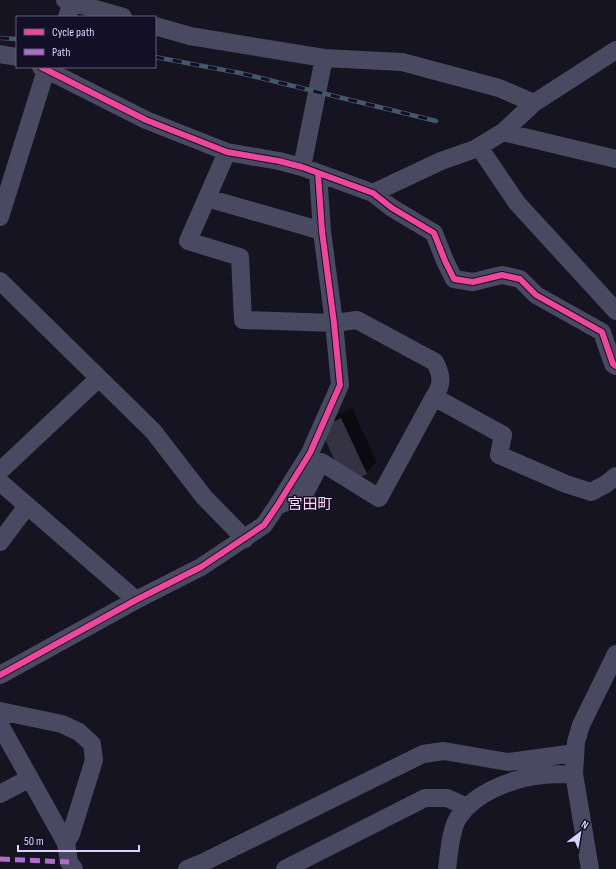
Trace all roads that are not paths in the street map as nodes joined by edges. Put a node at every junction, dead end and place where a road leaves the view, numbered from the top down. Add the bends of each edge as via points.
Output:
1 (69, 5) edge
2 (118, 16) edge
3 (156, 26) edge
4 (616, 50) edge
5 (0, 54) edge
6 (16, 57) edge
7 (324, 58) junction
8 (45, 68) edge
9 (534, 103) junction
10 (503, 132) junction
11 (479, 146) junction
12 (227, 152) junction
13 (616, 159) edge
14 (310, 170) junction
15 (373, 193) junction
16 (207, 198) junction
17 (0, 217) edge
18 (322, 231) junction
19 (0, 281) edge
20 (616, 311) edge
21 (334, 323) junction
22 (616, 366) edge
23 (99, 378) junction
24 (434, 397) junction
25 (0, 471) edge
26 (616, 476) edge
27 (0, 482) edge
28 (27, 506) junction
29 (277, 506) junction
30 (245, 539) junction
31 (0, 542) edge
32 (136, 600) junction
33 (616, 654) edge
34 (0, 675) edge
35 (0, 711) edge
36 (0, 725) edge
37 (575, 753) junction
38 (574, 774) junction
39 (30, 778) junction
40 (0, 794) edge
41 (468, 807) junction
42 (66, 843) junction
43 (74, 869) edge
44 (187, 869) edge
45 (285, 869) edge
46 (447, 869) edge
47 (590, 869) edge

1 - 2 street
3 - 7 street via 190,36
4 - 9 street
5 - 6 street
7 - 9 street via 402,62 499,88
7 - 14 street
8 - 12 street via 146,120
8 - 17 street
9 - 10 street
10 - 11 street
10 - 13 street
11 - 15 street
11 - 20 street via 517,203
12 - 14 street via 279,161
12 - 16 street
14 - 15 street
14 - 18 street
15 - 22 street via 392,208 434,233 454,279 473,282 502,275 520,279 536,295 602,332 613,364
16 - 18 street
16 - 21 street via 188,241 240,256 243,320
18 - 21 street
19 - 23 street
21 - 24 street via 357,320 435,362 441,374 440,389
21 - 29 street via 340,385 310,453
23 - 25 street
23 - 30 street via 153,431 204,497
24 - 26 street via 503,435 500,455 566,484 591,492
24 - 29 street via 379,498 322,462 306,491
27 - 28 street
28 - 31 street
28 - 32 street
29 - 30 street via 264,525
30 - 32 street via 201,566
32 - 34 street
33 - 37 street via 581,725
35 - 42 street via 62,724 79,732 92,744 94,760
36 - 39 street
37 - 38 street
37 - 44 street via 508,762 444,751 423,754
38 - 41 street via 543,775 507,783 475,799
38 - 47 street
39 - 40 street
39 - 42 street
41 - 45 street via 447,798 425,798
41 - 46 street via 457,819
42 - 43 street via 69,862

